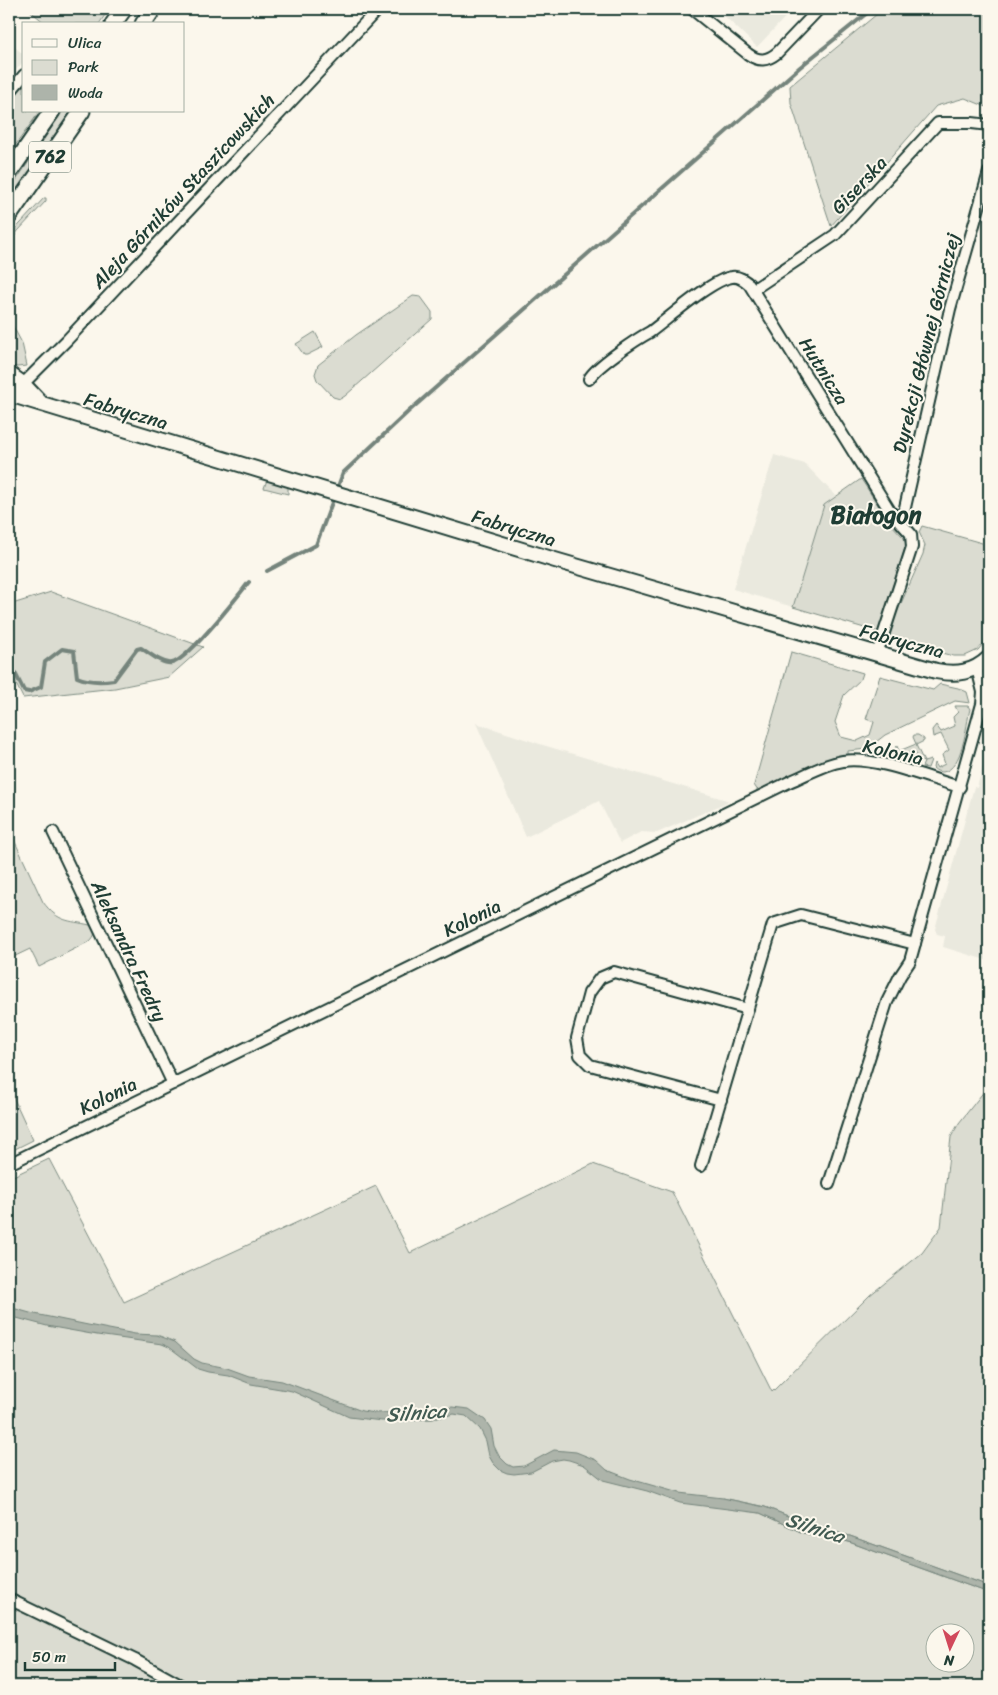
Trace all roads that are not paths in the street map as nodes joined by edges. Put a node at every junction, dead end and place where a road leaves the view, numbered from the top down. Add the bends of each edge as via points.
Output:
1 (124, 9) edge
2 (153, 9) edge
3 (378, 9) edge
4 (692, 9) edge
5 (819, 9) edge
6 (114, 22) edge
7 (144, 22) edge
8 (22, 77) edge
9 (9, 93) edge
10 (51, 112) edge
11 (81, 112) edge
12 (989, 125) edge
13 (989, 172) edge
14 (9, 173) edge
15 (13, 210) edge
16 (9, 224) edge
17 (754, 289) junction
18 (9, 374) edge
19 (589, 379) dead end
20 (23, 384) junction
21 (10, 395) edge
22 (42, 404) junction
23 (899, 521) junction
24 (877, 654) junction
25 (989, 658) edge
26 (977, 668) junction
27 (960, 787) junction
28 (53, 832) dead end
29 (915, 944) junction
30 (748, 1009) junction
31 (173, 1084) junction
32 (720, 1100) junction
33 (9, 1164) edge
34 (701, 1166) dead end
35 (829, 1184) dead end
36 (9, 1599) edge
37 (182, 1686) edge

1 - 6 main road
2 - 7 main road
3 - 20 street, Aleja Górników Staszicowskich
4 - 5 street via 748,54 762,60 777,53
8 - 9 street
10 - 14 main road, 762
11 - 15 main road, 762
12 - 17 street, Giserska via 938,123 835,235
13 - 23 street, Dyrekcji Głównej Górniczej via 950,309 904,512
15 - 16 main road
17 - 19 street, Hutnicza via 739,277 718,282 638,338
17 - 23 street, Hutnicza via 890,512
18 - 20 main road, Fabryczna
20 - 21 street, Aleja Górników Staszicowskich
20 - 22 main road, Fabryczna
21 - 22 main road, Fabryczna
22 - 24 main road, Fabryczna
23 - 24 street, Hutnicza via 911,534 912,547
24 - 26 main road, Fabryczna via 947,673
25 - 26 main road
26 - 27 street via 983,699
27 - 29 street
27 - 31 street, Kolonia via 877,762 858,759 833,763
28 - 31 street, Aleksandra Fredry
29 - 30 street via 802,915 773,924
29 - 35 street via 910,961 887,1002
30 - 32 street
30 - 32 street via 614,972 600,978 589,993 577,1038 580,1055 590,1064
31 - 33 street, Kolonia
32 - 34 street
36 - 37 street

